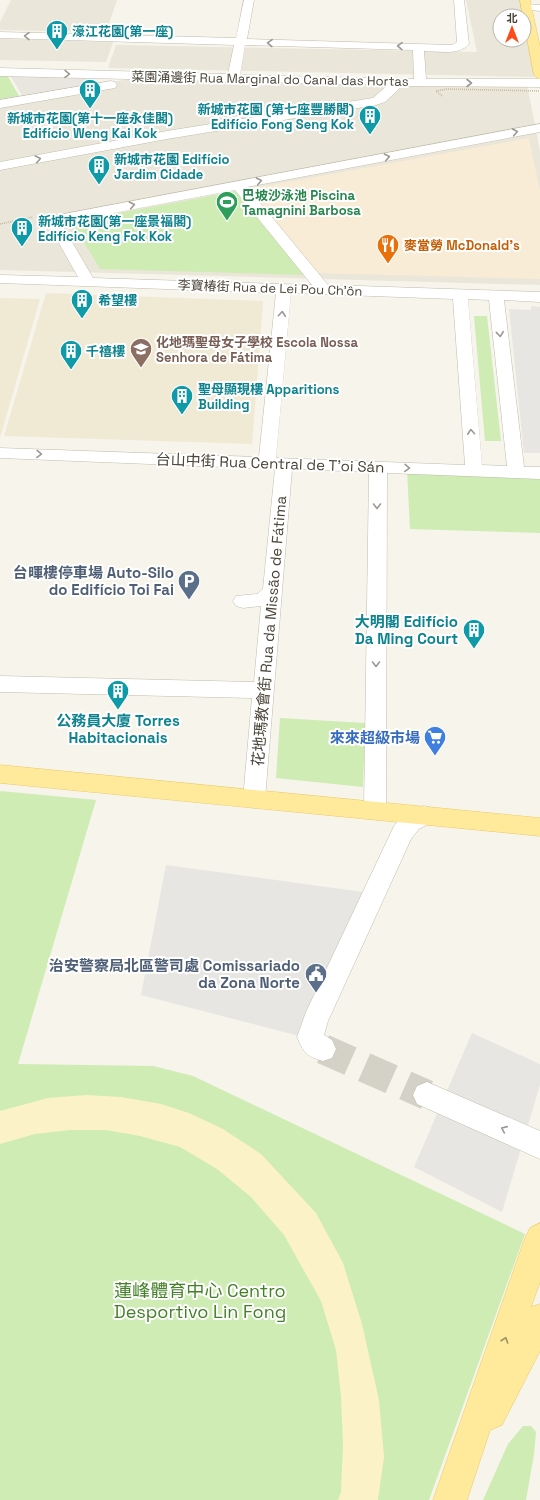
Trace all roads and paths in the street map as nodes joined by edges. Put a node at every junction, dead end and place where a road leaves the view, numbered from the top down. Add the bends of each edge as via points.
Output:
1 (249, 0) edge
2 (459, 0) edge
3 (526, 4) edge
4 (540, 8) edge
5 (535, 29) edge
6 (0, 36) edge
7 (241, 41) junction
8 (418, 47) junction
9 (538, 50) edge
10 (0, 72) edge
11 (17, 73) junction
12 (38, 73) junction
13 (540, 75) edge
14 (159, 76) junction
15 (234, 78) junction
16 (341, 80) junction
17 (399, 82) junction
18 (420, 82) junction
19 (540, 84) edge
20 (540, 91) edge
21 (53, 95) junction
22 (442, 96) dead end
23 (34, 98) junction
24 (0, 104) edge
25 (540, 128) edge
26 (167, 135) junction
27 (0, 166) edge
28 (238, 185) junction
29 (35, 217) dead end
30 (0, 224) edge
31 (0, 279) edge
32 (88, 282) junction
33 (284, 288) junction
34 (324, 290) junction
35 (460, 294) junction
36 (496, 295) junction
37 (540, 297) edge
38 (0, 453) edge
39 (276, 463) junction
40 (378, 467) junction
41 (474, 471) junction
42 (516, 472) junction
43 (540, 473) edge
44 (272, 592) junction
45 (270, 614) junction
46 (0, 684) edge
47 (264, 690) junction
48 (0, 774) edge
49 (254, 799) junction
50 (424, 815) joint
51 (391, 819) junction
52 (540, 827) edge
53 (323, 1049) tunnel mouth
54 (427, 1095) tunnel mouth
55 (540, 1145) edge
56 (540, 1238) edge
57 (540, 1319) edge
58 (453, 1492) edge

1 - 7 street
2 - 8 street via 463,44 453,48
3 - 4 street
3 - 5 main road
5 - 9 main road
7 -> 6 street
8 -> 7 street
7 - 15 street
8 - 18 street
9 - 13 main road
10 - 11 street, 菜園涌邊街 Rua Marginal do Canal das Hortas
11 - 12 street, 菜園涌邊街 Rua Marginal do Canal das Hortas
11 - 23 street
12 -> 14 street, 菜園涌邊街 Rua Marginal do Canal das Hortas
12 - 21 street
14 - 15 street, 菜園涌邊街 Rua Marginal do Canal das Hortas
14 - 21 street
15 - 16 street, 菜園涌邊街 Rua Marginal do Canal das Hortas
16 - 17 street, 菜園涌邊街 Rua Marginal do Canal das Hortas
16 - 26 street via 342,93 334,99
17 - 18 street, 菜園涌邊街 Rua Marginal do Canal das Hortas
17 - 26 street via 376,101
18 -> 19 street, 菜園涌邊街 Rua Marginal do Canal das Hortas
20 - 22 path, bridge via 436,91
21 - 23 street
23 - 24 street
28 -> 25 street
27 -> 26 street
32 -> 28 street via 53,220
28 - 34 street
29 - 30 path
31 - 32 street, 李寶椿街 Rua de Lei Pou Ch'ôn
32 - 33 street, 李寶椿街 Rua de Lei Pou Ch'ôn
33 - 34 street, 李寶椿街 Rua de Lei Pou Ch'ôn
39 -> 33 street, 花地瑪教會街 Rua da Missão de Fátima
34 - 35 street, 李寶椿街 Rua de Lei Pou Ch'ôn
35 - 36 street, 李寶椿街 Rua de Lei Pou Ch'ôn
41 -> 35 street
36 - 37 street, 李寶椿街 Rua de Lei Pou Ch'ôn
36 -> 42 street
38 -> 39 street, 台山中街 Rua Central de T'oi Sán
39 - 40 street, 台山中街 Rua Central de T'oi Sán
39 - 44 street, 花地瑪教會街 Rua da Missão de Fátima
40 -> 41 street, 台山中街 Rua Central de T'oi Sán
40 -> 51 street
41 - 42 street, 台山中街 Rua Central de T'oi Sán
42 - 43 street, 台山中街 Rua Central de T'oi Sán
44 - 45 street, 花地瑪教會街 Rua da Missão de Fátima
44 - 45 street via 258,601 243,601 258,604
45 - 47 street, 花地瑪教會街 Rua da Missão de Fátima
46 - 47 street
47 - 49 street, 花地瑪教會街 Rua da Missão de Fátima
48 - 49 main road
49 - 51 main road
50 - 51 street via 411,822
50 - 52 main road
51 - 53 street via 310,1037 317,1047
55 -> 54 street
58 -> 56 main road
57 - 58 main road

